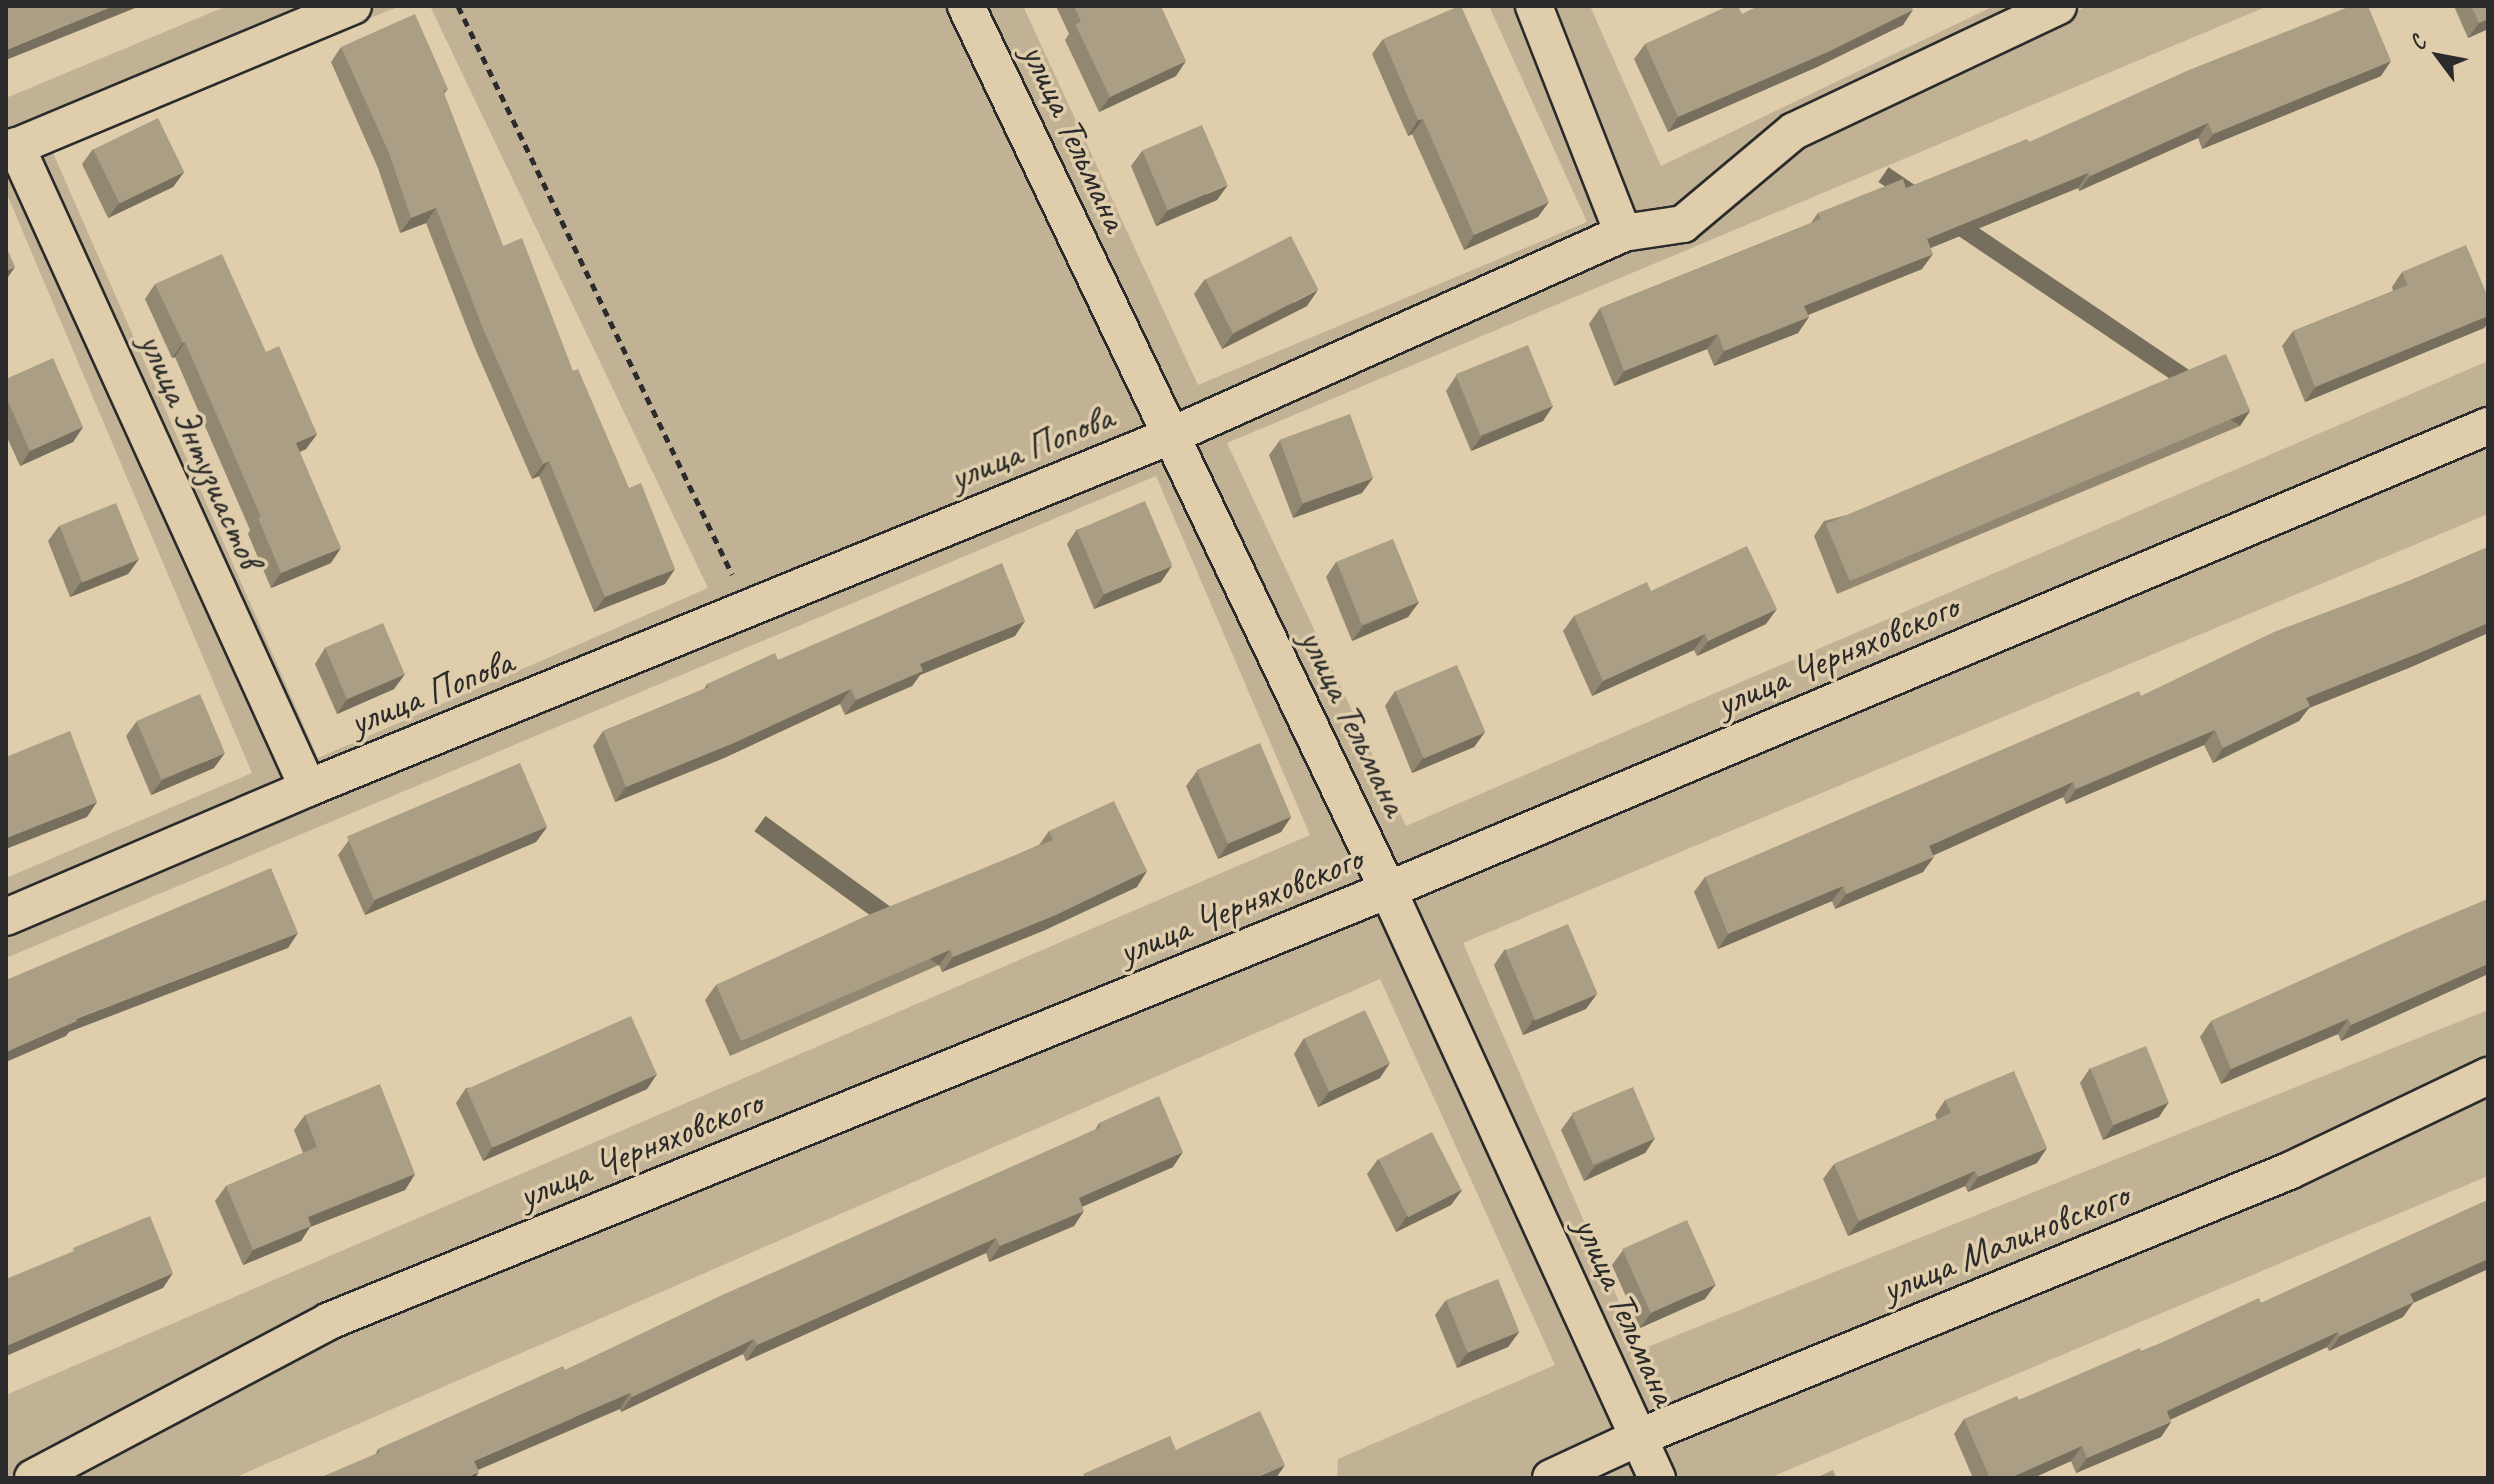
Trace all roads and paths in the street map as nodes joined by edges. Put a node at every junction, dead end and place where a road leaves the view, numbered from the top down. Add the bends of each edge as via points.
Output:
1 (353, 6) edge
2 (458, 6) edge
3 (966, 6) edge
4 (1534, 6) edge
5 (2058, 6) edge
6 (11, 148) edge
7 (1623, 233) junction
8 (2488, 426) edge
9 (1170, 436) junction
10 (748, 607) junction
11 (308, 788) junction
12 (1388, 890) junction
13 (6, 917) edge
14 (2488, 1076) edge
15 (1637, 1438) junction
16 (33, 1478) edge
17 (1551, 1478) edge
18 (1657, 1478) edge

1 - 6 street
2 - 10 path
3 - 9 street, улица Тельмана
4 - 7 street
5 - 7 street, улица Попова via 1794,131 1683,224
6 - 11 street, улица Энтузиастов
7 - 9 street, улица Попова
8 - 12 street, улица Черняховского
9 - 10 street, улица Попова
9 - 12 street, улица Тельмана
10 - 11 street, улица Попова
11 - 13 street, улица Попова
12 - 15 street, улица Тельмана
12 - 16 street, улица Черняховского via 329,1321
14 - 15 street, улица Малиновского via 2289,1171
15 - 17 street, улица Малиновского
15 - 18 street, улица Тельмана

